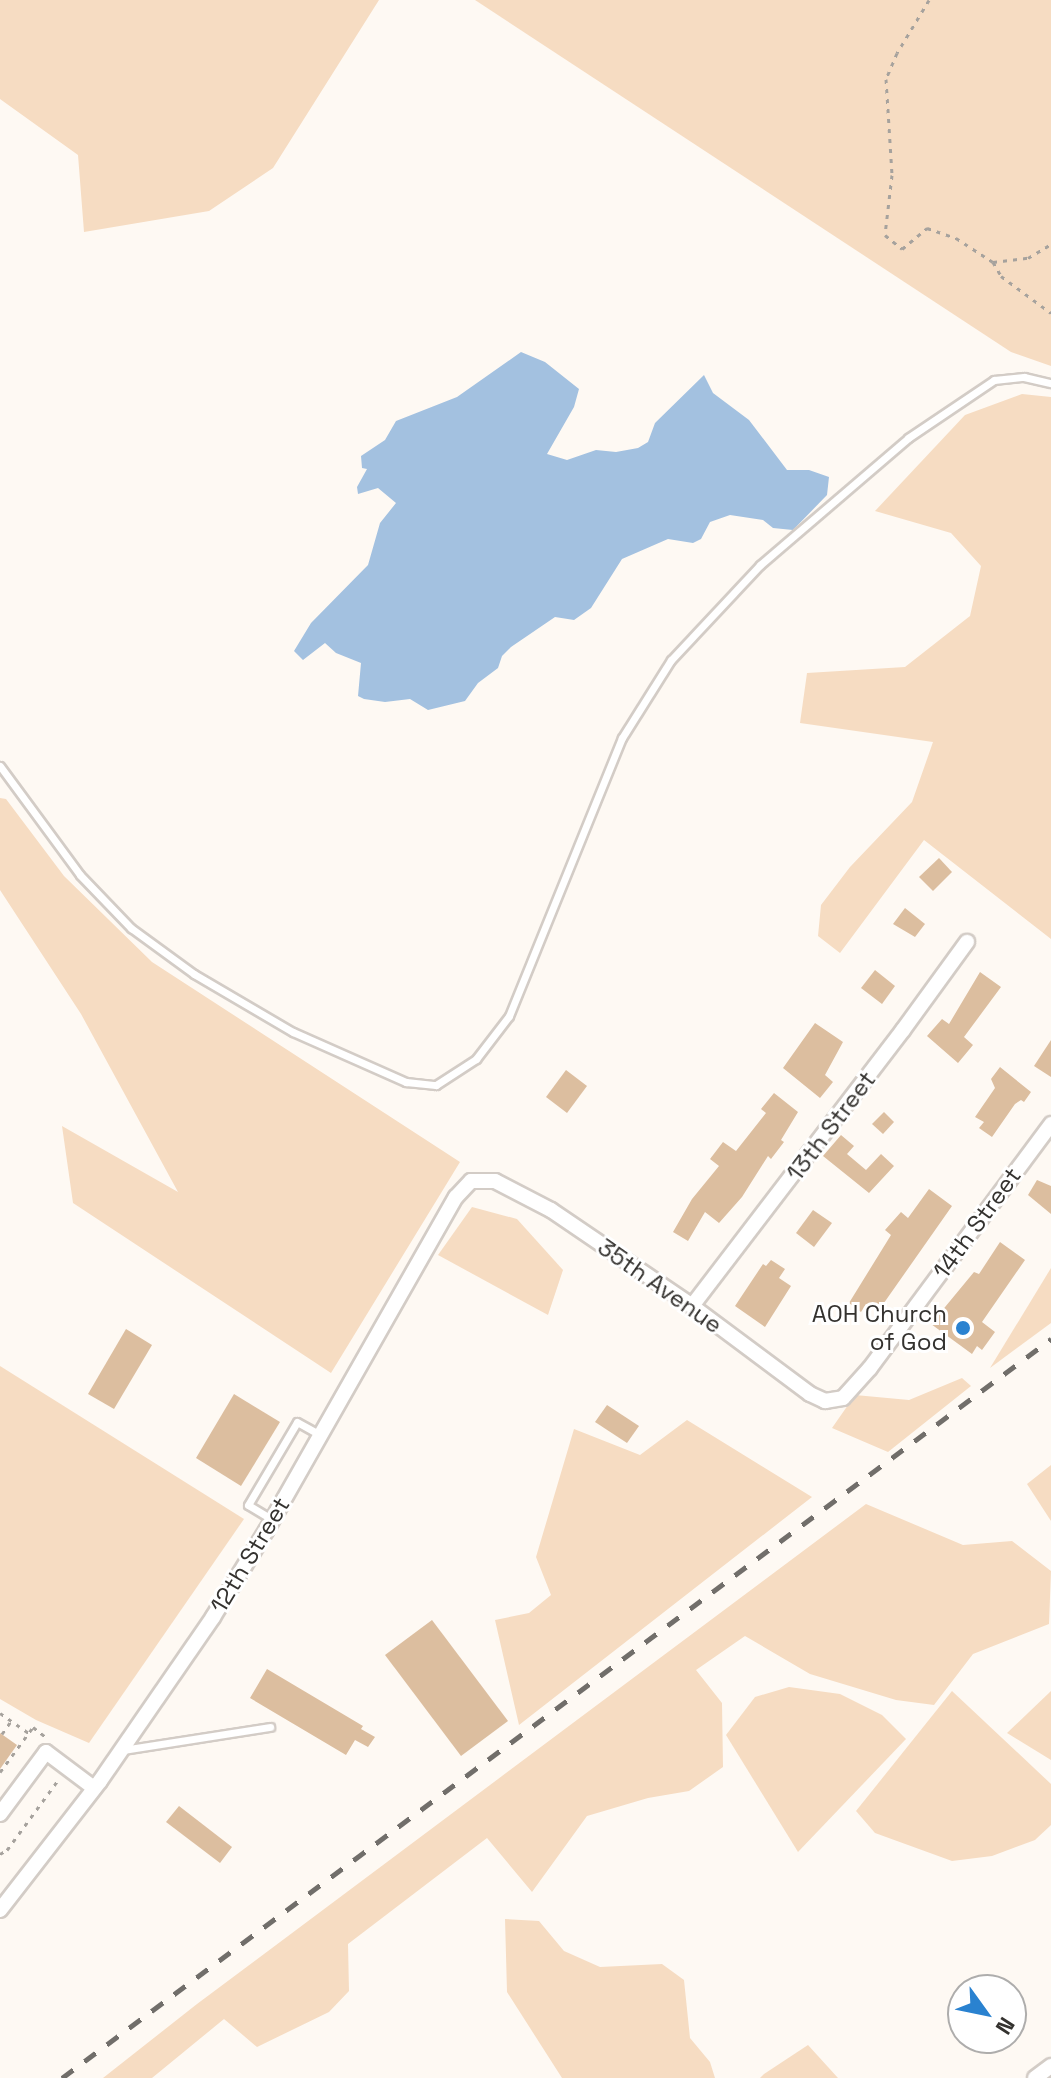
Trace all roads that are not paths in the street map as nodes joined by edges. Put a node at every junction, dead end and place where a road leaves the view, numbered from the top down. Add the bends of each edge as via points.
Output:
1 (1051, 383) edge
2 (0, 766) edge
3 (967, 942) dead end
4 (1051, 1124) edge
5 (471, 1181) joint
6 (692, 1306) junction
7 (843, 1398) joint
8 (320, 1435) junction
9 (273, 1520) junction
10 (270, 1727) dead end
11 (121, 1750) junction
12 (94, 1788) junction
13 (0, 1814) edge
14 (0, 1910) edge
15 (1051, 2066) edge
16 (1035, 2078) edge

1 - 2 lane via 1024,377 994,380 908,438 760,565 671,660 622,738 509,1016 476,1059 436,1085 406,1082 293,1032 194,974 131,928 80,875
3 - 6 street, 13th Street
4 - 7 street, 14th Street
5 - 6 street, 35th Avenue via 495,1181 551,1210
5 - 8 street, 12th Street via 456,1197
6 - 7 street, 35th Avenue via 810,1394 825,1401
8 - 9 street, 12th Street
8 - 9 lane via 297,1422 248,1505
9 - 11 street, 12th Street
10 - 11 lane
11 - 12 street, 12th Street
12 - 13 street via 46,1752
12 - 14 street, 12th Street
15 - 16 street

